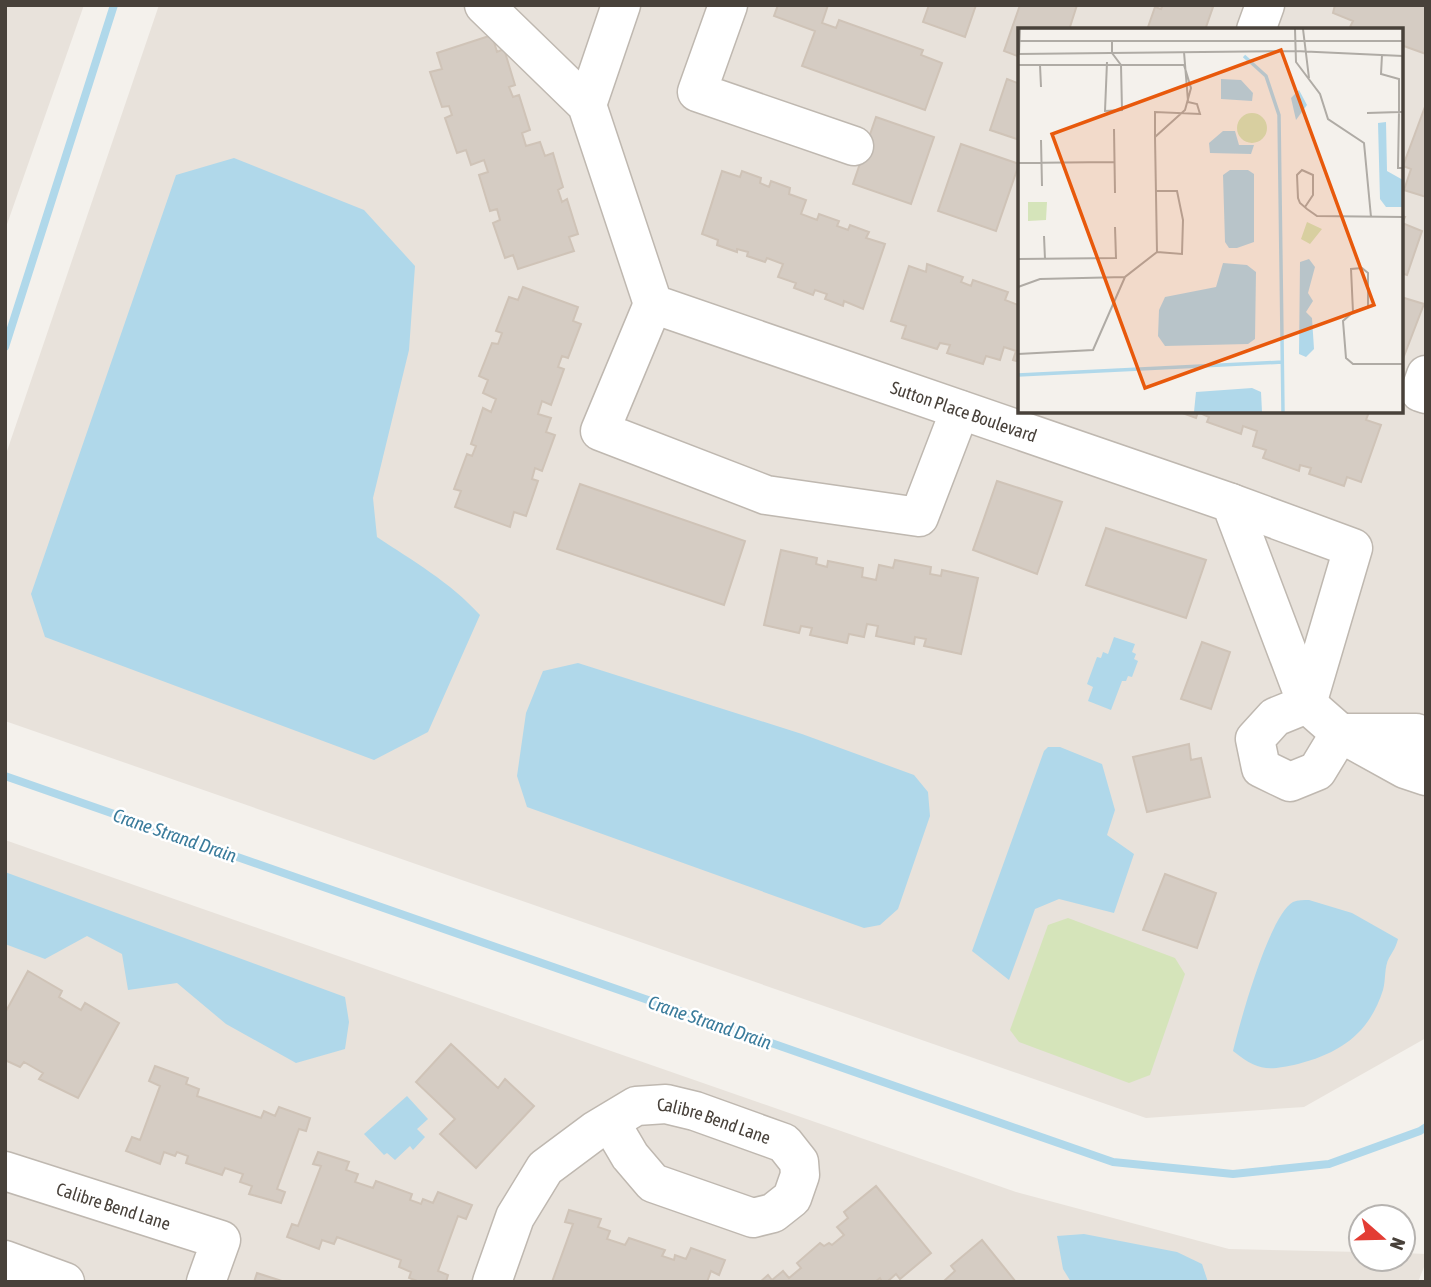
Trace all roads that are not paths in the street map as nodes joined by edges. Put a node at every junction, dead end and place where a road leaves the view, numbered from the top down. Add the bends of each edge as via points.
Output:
1 (484, 5) edge
2 (621, 5) edge
3 (727, 5) edge
4 (1265, 5) edge
5 (1257, 28) edge
6 (587, 105) junction
7 (854, 146) dead end
8 (653, 304) junction
9 (1426, 374) edge
10 (1426, 394) edge
11 (960, 410) junction
12 (1231, 503) junction
13 (1307, 704) junction
14 (1340, 733) junction
15 (1426, 737) edge
16 (1426, 776) edge
17 (610, 1122) dead end
18 (5, 1171) edge
19 (5, 1260) edge
20 (65, 1282) edge
21 (206, 1282) edge
22 (492, 1282) edge

1 - 6 lane
2 - 6 lane
3 - 7 lane via 697,92
4 - 5 lane
6 - 8 lane
8 - 11 lane, Sutton Place Boulevard
8 - 11 lane via 600,431 766,495 919,517
9 - 10 lane via 1420,392
11 - 12 lane, Sutton Place Boulevard
12 - 13 lane
12 - 13 lane, Sutton Place Boulevard via 1353,548
13 - 14 lane
13 - 14 lane via 1275,717 1255,740 1261,768 1290,782 1317,771
14 - 15 lane via 1416,733
14 - 16 lane
17 - 22 lane via 545,1168 515,1217
18 - 21 lane, Calibre Bend Lane via 221,1240
19 - 20 lane

